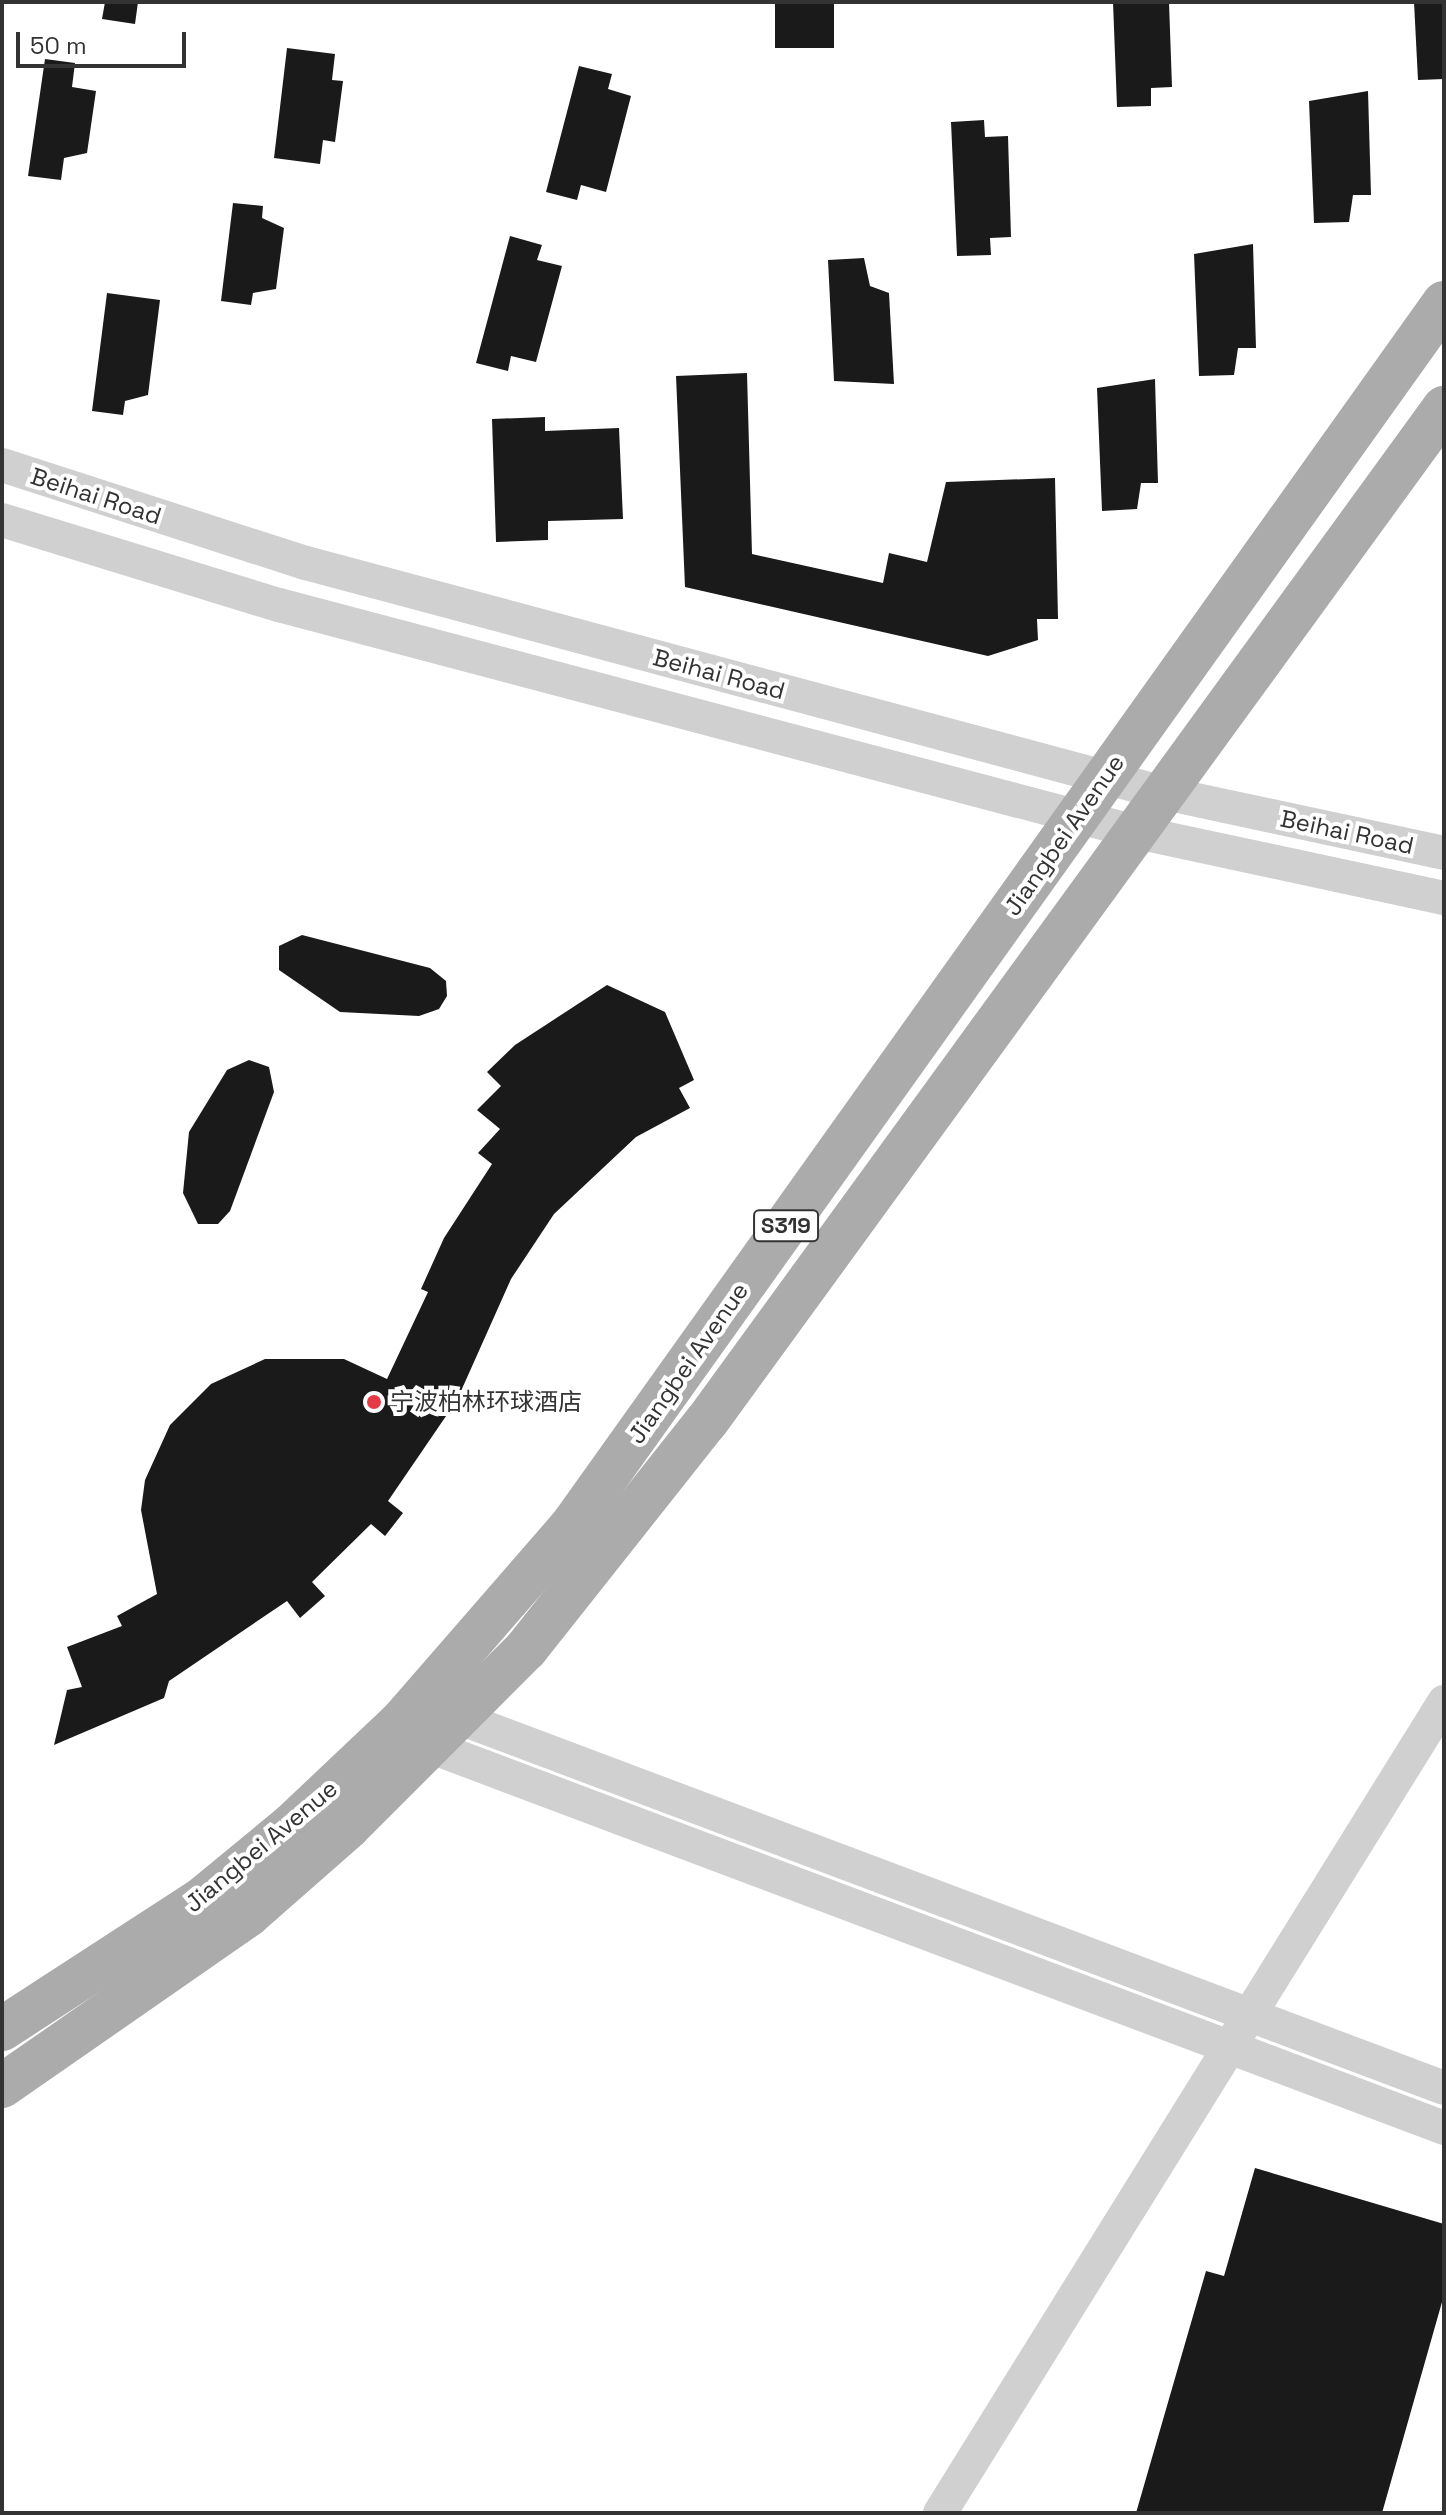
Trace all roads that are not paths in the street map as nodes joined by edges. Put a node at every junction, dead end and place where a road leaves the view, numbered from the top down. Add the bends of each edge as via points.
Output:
1 (1444, 303) edge
2 (1444, 408) edge
3 (2, 465) edge
4 (2, 520) edge
5 (1106, 777) junction
6 (1164, 793) junction
7 (1078, 816) junction
8 (1136, 832) junction
9 (1444, 853) edge
10 (1444, 898) edge
11 (1444, 1702) edge
12 (429, 1728) junction
13 (1247, 2014) junction
14 (2, 2029) edge
15 (1227, 2046) junction
16 (2, 2086) edge
17 (1444, 2088) edge
18 (1444, 2128) edge
19 (940, 2513) edge

1 - 5 main road, Jiangbei Avenue / S319
2 - 6 main road, Jiangbei Avenue / S319
3 - 5 street, Beihai Road via 269,552
4 - 7 street, Beihai Road via 279,605
5 - 6 street, Beihai Road
5 - 7 main road, Jiangbei Avenue / S319
6 - 8 main road, Jiangbei Avenue / S319
6 - 9 street, Beihai Road
7 - 8 street, Beihai Road
7 - 12 main road, Jiangbei Avenue / S319
8 - 10 street, Beihai Road
8 - 12 main road, Jiangbei Avenue / S319 via 707,1421 526,1649
11 - 13 street
12 - 13 street
12 - 14 main road, Jiangbei Avenue / S319 via 201,1900
12 - 15 street
12 - 16 main road, Jiangbei Avenue / S319 via 248,1915
13 - 15 street
13 - 17 street
15 - 18 street
15 - 19 street

